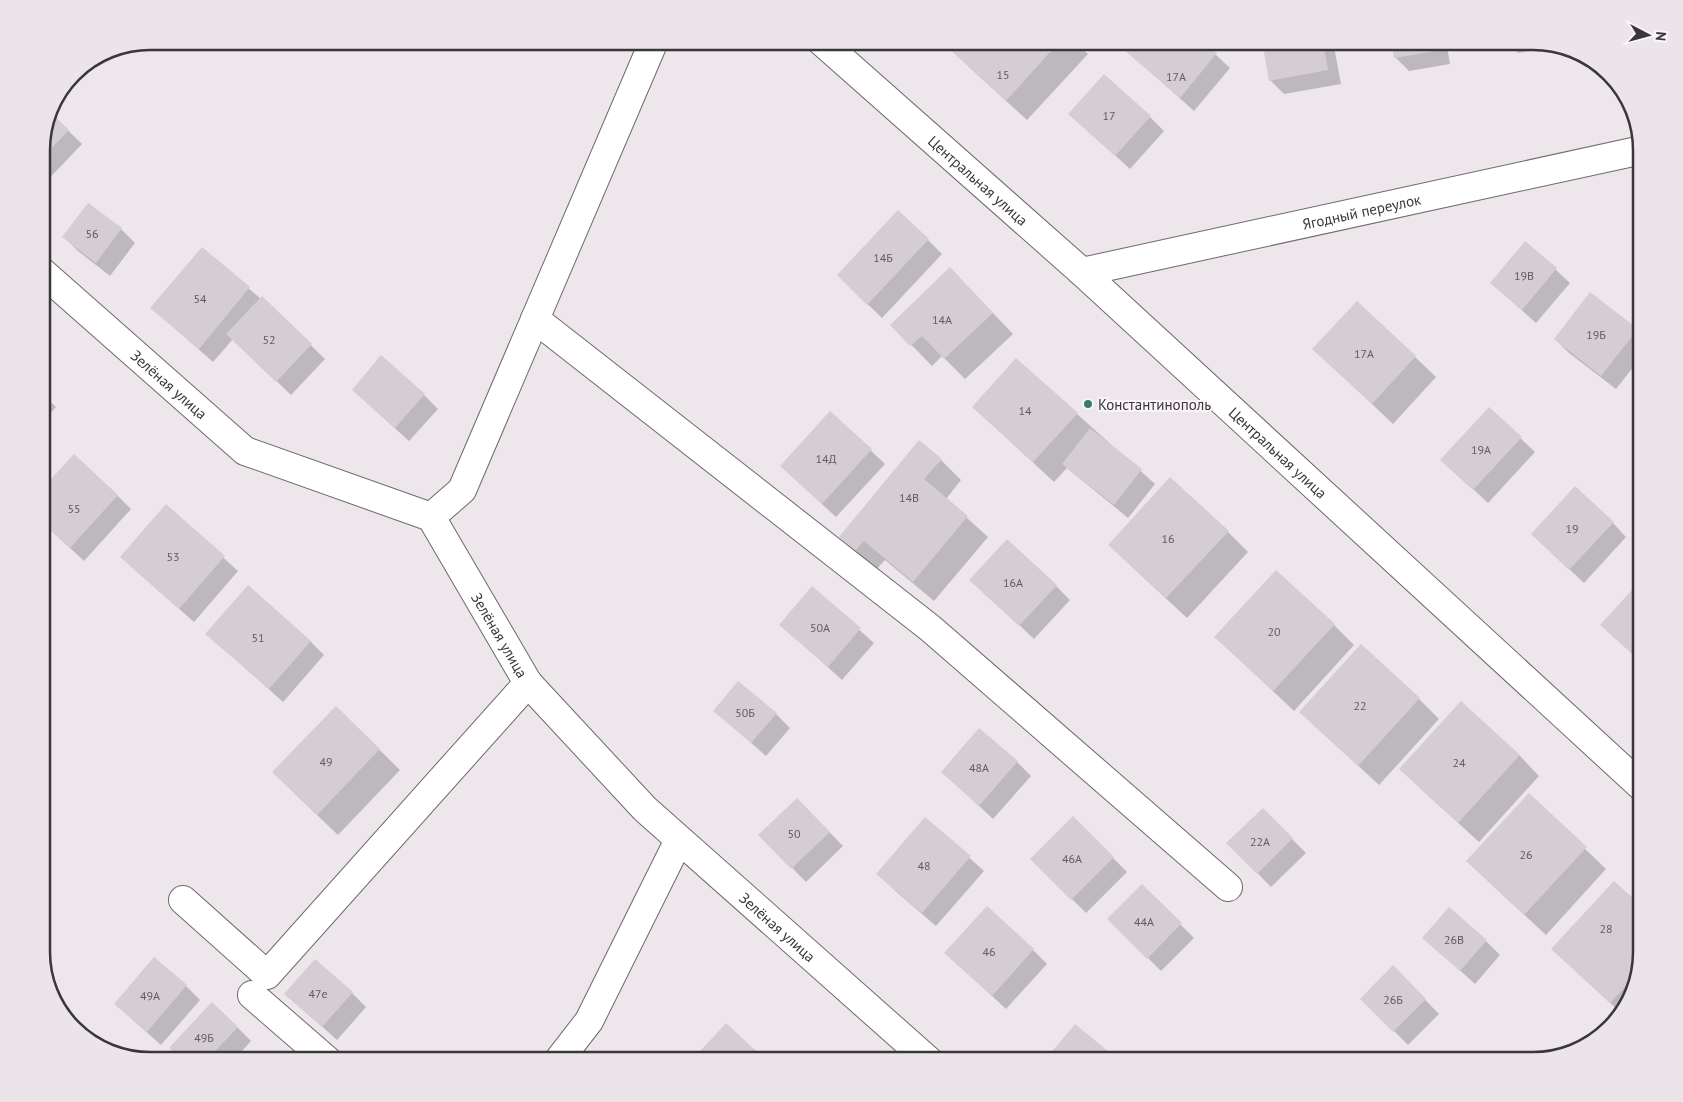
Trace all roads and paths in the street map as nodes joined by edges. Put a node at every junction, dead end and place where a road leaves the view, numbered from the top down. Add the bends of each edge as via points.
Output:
1 (650, 50) edge
2 (831, 50) edge
3 (1633, 152) edge
4 (1082, 272) junction
5 (50, 278) edge
6 (535, 319) junction
7 (431, 517) junction
8 (528, 683) junction
9 (1633, 779) edge
10 (679, 840) junction
11 (1228, 886) dead end
12 (183, 900) dead end
13 (252, 995) dead end
14 (318, 1052) edge
15 (565, 1052) edge
16 (918, 1052) edge

1 - 6 street
2 - 4 street, Центральная улица
3 - 4 street, Ягодный переулок
4 - 9 street, Центральная улица
5 - 7 street, Зелёная улица via 245,451
6 - 7 street via 462,490
6 - 11 street via 930,628
7 - 8 street, Зелёная улица
8 - 10 street, Зелёная улица via 645,810
8 - 12 street via 267,975
10 - 15 street via 589,1021
10 - 16 street, Зелёная улица
13 - 14 street

